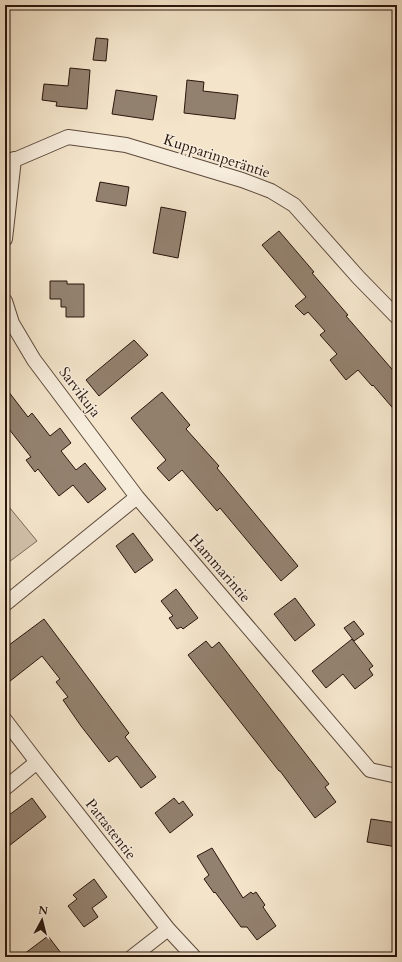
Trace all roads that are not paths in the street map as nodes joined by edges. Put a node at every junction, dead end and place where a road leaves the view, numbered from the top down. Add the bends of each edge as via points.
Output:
1 (9, 162) edge
2 (5, 239) edge
3 (5, 301) edge
4 (397, 316) edge
5 (137, 497) junction
6 (5, 604) edge
7 (5, 720) edge
8 (37, 762) junction
9 (397, 776) edge
10 (5, 788) edge
11 (168, 929) junction
12 (132, 957) edge
13 (194, 957) edge

1 - 2 street
1 - 4 street, Kupparinperäntie via 68,137 126,145 271,191 294,205 358,277
3 - 5 street, Sarvikuja via 12,323 34,360
5 - 6 street
5 - 9 street, Hammarintie via 370,770
7 - 8 street, Pattastentie
8 - 10 street
8 - 11 street, Pattastentie
11 - 12 street
11 - 13 street, Pattastentie

